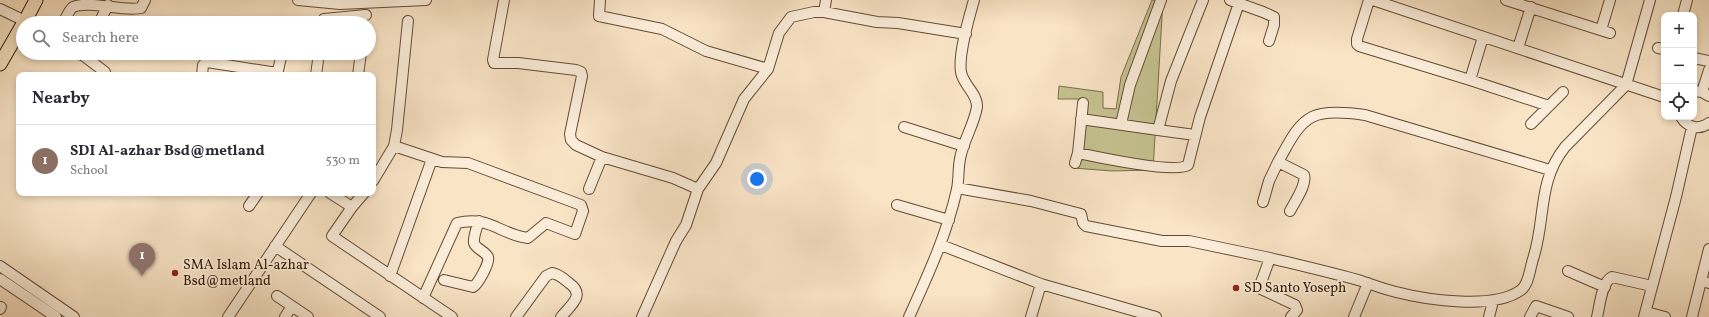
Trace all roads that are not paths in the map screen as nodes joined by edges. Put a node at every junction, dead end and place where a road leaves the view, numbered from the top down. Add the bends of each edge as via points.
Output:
1 (36, 0) edge
2 (145, 0) edge
3 (298, 0) edge
4 (426, 0) edge
5 (504, 0) edge
6 (600, 0) edge
7 (826, 0) edge
8 (974, 0) edge
9 (1161, 0) edge
10 (1203, 0) edge
11 (1369, 0) edge
12 (1373, 0) edge
13 (1506, 0) edge
14 (1610, 0) edge
15 (1650, 0) edge
16 (1687, 0) edge
17 (368, 2) edge
18 (1235, 2) edge
19 (108, 4) junction
20 (1531, 7) junction
21 (0, 9) edge
22 (824, 12) junction
23 (1684, 12) edge
24 (28, 16) edge
25 (67, 16) edge
26 (102, 16) edge
27 (366, 16) edge
28 (16, 18) edge
29 (408, 21) dead end
30 (966, 34) junction
31 (16, 36) edge
32 (1483, 37) junction
33 (1269, 41) dead end
34 (1518, 48) junction
35 (1697, 59) edge
36 (90, 60) edge
37 (280, 60) edge
38 (318, 60) edge
39 (360, 60) edge
40 (1709, 62) edge
41 (0, 63) edge
42 (768, 69) junction
43 (1709, 70) edge
44 (105, 72) dead end
45 (202, 72) edge
46 (243, 72) edge
47 (277, 72) edge
48 (316, 72) edge
49 (358, 72) edge
50 (1470, 80) junction
51 (1626, 85) junction
52 (1563, 92) dead end
53 (1702, 93) edge
54 (1661, 96) edge
55 (1083, 103) dead end
56 (1549, 106) junction
57 (1081, 119) junction
58 (1683, 120) edge
59 (1709, 122) edge
60 (1121, 124) junction
61 (1531, 124) dead end
62 (904, 127) dead end
63 (1692, 127) junction
64 (1158, 130) junction
65 (1196, 135) junction
66 (394, 146) junction
67 (964, 146) junction
68 (602, 156) junction
69 (432, 159) junction
70 (1278, 162) junction
71 (1550, 170) junction
72 (376, 176) edge
73 (957, 188) junction
74 (589, 189) dead end
75 (698, 189) junction
76 (254, 196) edge
77 (309, 196) edge
78 (335, 196) edge
79 (361, 196) edge
80 (1264, 202) dead end
81 (896, 205) dead end
82 (249, 206) dead end
83 (352, 207) junction
84 (1290, 211) dead end
85 (949, 220) junction
86 (479, 221) junction
87 (941, 245) junction
88 (275, 246) junction
89 (1709, 249) edge
90 (1270, 258) junction
91 (0, 266) edge
92 (1568, 271) dead end
93 (390, 276) junction
94 (0, 279) edge
95 (444, 280) dead end
96 (1705, 282) edge
97 (1368, 283) junction
98 (1041, 284) junction
99 (1652, 286) junction
100 (1605, 287) junction
101 (277, 296) dead end
102 (423, 298) junction
103 (1493, 300) junction
104 (292, 306) junction
105 (1645, 314) edge
106 (1139, 315) edge
107 (56, 317) edge
108 (74, 317) edge
109 (228, 317) edge
110 (285, 317) edge
111 (308, 317) edge
112 (380, 317) edge
113 (452, 317) edge
114 (516, 317) edge
115 (561, 317) edge
116 (642, 317) edge
117 (910, 317) edge
118 (1031, 317) edge
119 (1156, 317) edge
120 (1291, 317) edge
121 (1354, 317) edge
122 (1489, 317) edge
123 (1530, 317) edge
124 (1568, 317) edge
125 (1597, 317) edge
126 (1665, 317) edge
127 (1692, 317) edge

1 - 24 main road
2 - 19 street via 141,8 135,10
3 - 17 street via 340,4
4 - 17 street
5 - 68 street via 494,62 581,72 571,140 576,145
6 - 42 street via 599,16 662,29 706,51
7 - 22 street
8 - 30 street
9 - 60 street via 1130,86
10 - 64 street via 1171,80
11 - 50 street via 1357,40 1359,46
12 - 32 street
13 - 20 street
14 - 20 street via 1606,32
15 - 51 street
16 - 23 street
17 - 27 street
18 - 33 street via 1274,18
18 - 65 street
19 - 25 street via 77,5
19 - 26 street
20 - 34 street
21 - 28 street
22 - 30 street
22 - 42 street via 791,17 779,33
29 - 66 street
30 - 67 street via 961,72 977,106
31 - 41 main road
32 - 34 street
32 - 50 street
34 - 51 street
35 - 40 street
36 - 44 street
37 - 47 street
38 - 48 street
39 - 49 street
42 - 75 street via 744,99 716,163
43 - 53 street
45 - 46 street via 203,65 207,62
50 - 56 street
51 - 54 street
51 - 71 street via 1565,147
52 - 56 street
55 - 57 street
56 - 61 street
57 - 60 street
57 - 65 street via 1076,158 1180,168 1188,165
58 - 63 street
59 - 63 street
60 - 64 street
62 - 67 street
63 - 99 street
64 - 65 street
66 - 69 street
66 - 72 street
67 - 73 street
68 - 74 street
68 - 75 street via 673,178
69 - 86 street via 468,163 581,205 584,211 574,234 546,223 528,238
69 - 93 street
70 - 71 street via 1298,129 1312,116 1349,113 1365,115
70 - 80 street via 1269,181
70 - 84 street via 1304,175 1304,183
71 - 103 street via 1535,252 1526,282 1522,289 1512,295
73 - 85 street
73 - 90 street via 1031,201 1081,214 1086,226 1162,241 1189,241
75 - 116 street via 686,225 676,241
76 - 82 street
77 - 88 street
78 - 83 street
79 - 83 street
81 - 85 street
83 - 93 street via 332,236
85 - 87 street
86 - 95 street via 474,242 475,246 485,252 488,262 479,281 473,287
86 - 102 street via 468,220 455,225
87 - 98 street
87 - 117 street
88 - 109 street
88 - 112 street
89 - 96 street
90 - 97 street
90 - 120 street via 1259,288 1295,305 1297,310
91 - 108 street
92 - 100 street
93 - 102 street
94 - 107 street
96 - 127 street
97 - 103 street via 1422,297 1467,301
97 - 121 street
98 - 106 street
98 - 118 street
99 - 100 street via 1615,277 1608,279
99 - 105 street
100 - 125 street
101 - 104 street
102 - 113 street
103 - 122 street
104 - 110 street
104 - 111 street
105 - 126 street
106 - 119 street
114 - 115 street via 546,276 552,272 577,291 577,296
123 - 124 street via 1536,306

